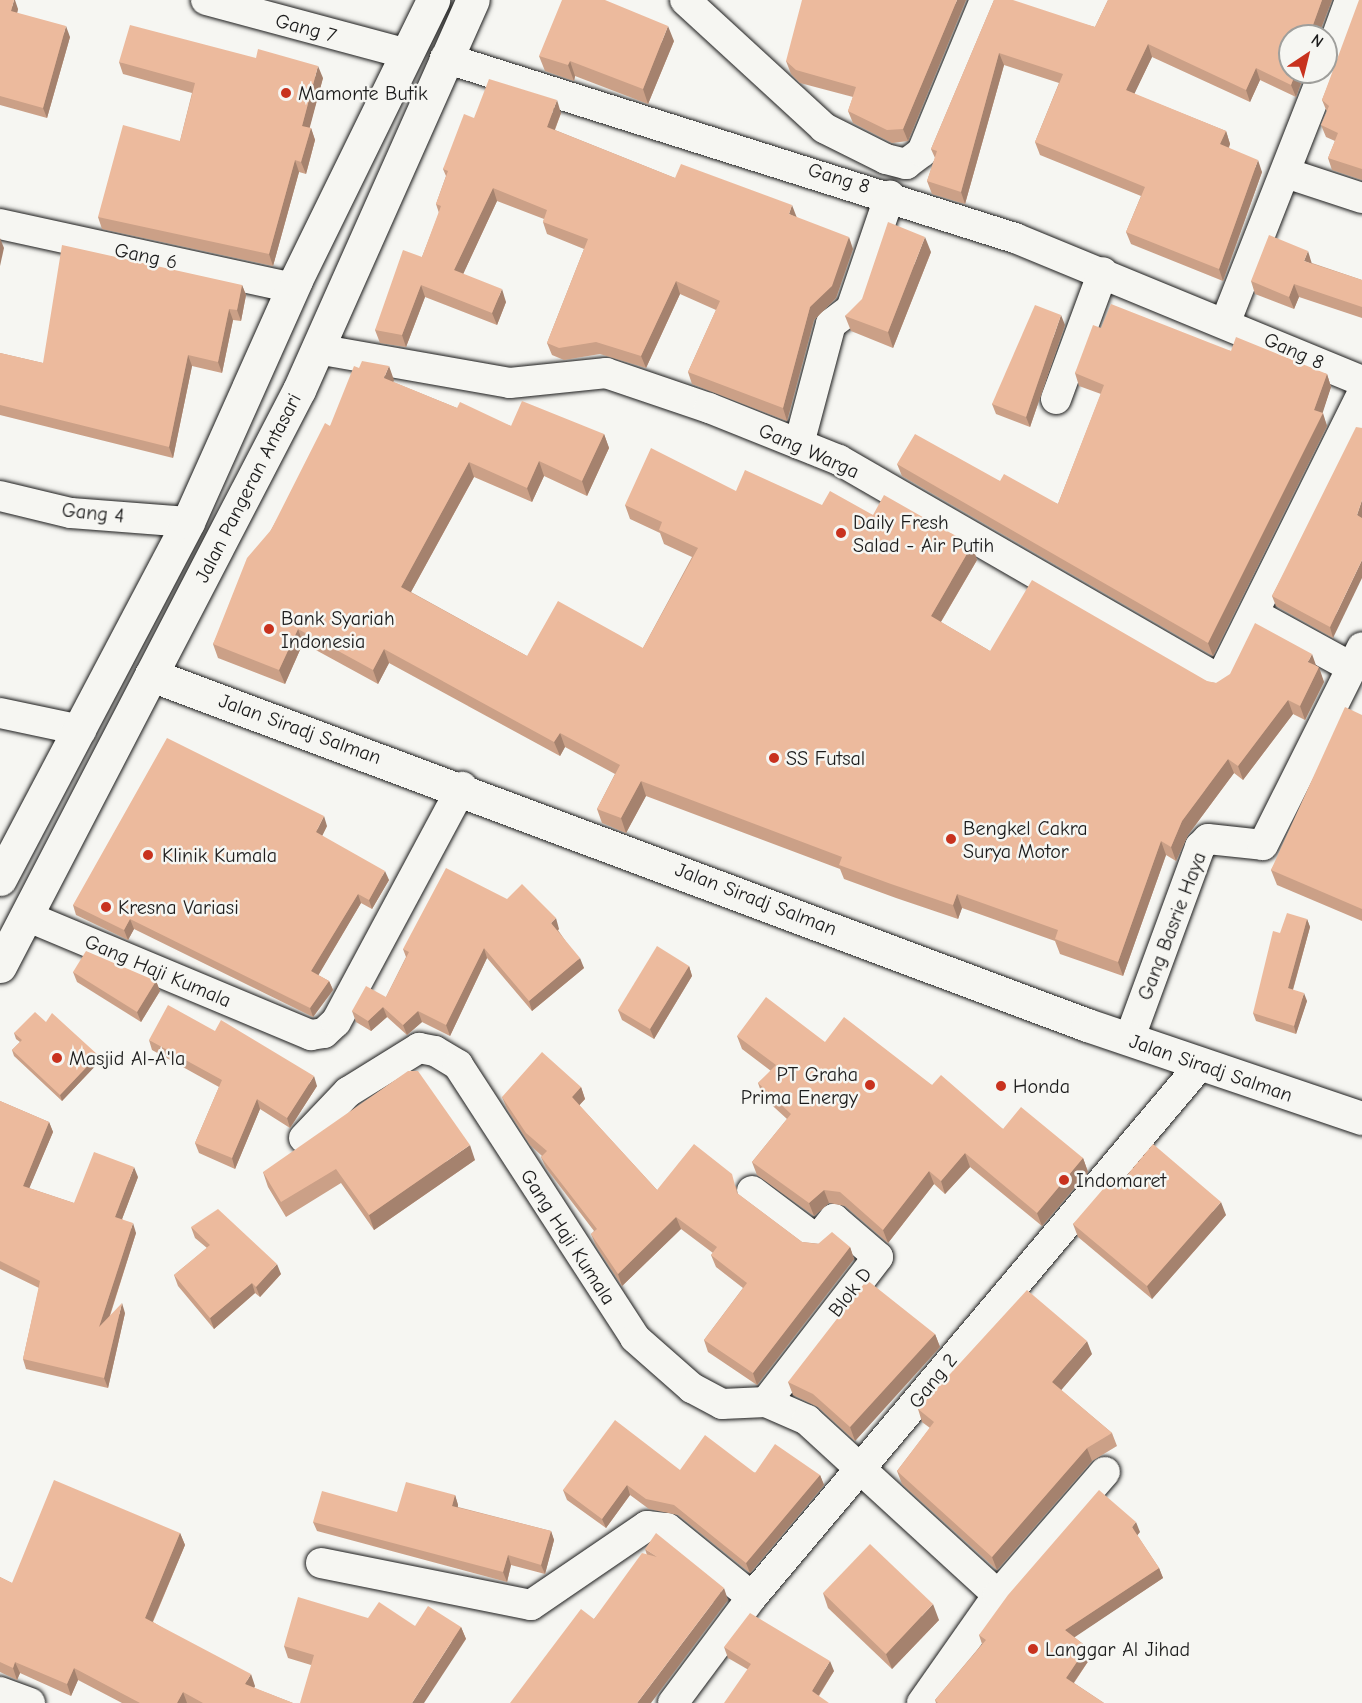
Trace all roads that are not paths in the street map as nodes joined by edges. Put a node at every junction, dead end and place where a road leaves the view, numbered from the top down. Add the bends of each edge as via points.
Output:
1 (206, 0) edge
2 (433, 0) edge
3 (473, 0) edge
4 (685, 0) edge
5 (985, 0) edge
6 (1350, 0) edge
7 (1338, 33) edge
8 (406, 54) junction
9 (445, 58) junction
10 (1319, 84) edge
11 (1286, 173) junction
12 (890, 195) junction
13 (1362, 198) edge
14 (0, 224) edge
15 (1103, 272) junction
16 (293, 288) junction
17 (1226, 321) junction
18 (317, 349) junction
19 (1362, 381) edge
20 (1362, 394) edge
21 (1056, 399) dead end
22 (799, 444) junction
23 (0, 496) edge
24 (188, 522) junction
25 (1256, 615) junction
26 (1357, 657) edge
27 (150, 675) junction
28 (0, 713) edge
29 (81, 730) junction
30 (462, 787) junction
31 (0, 879) edge
32 (26, 916) junction
33 (0, 966) edge
34 (1129, 1040) junction
35 (1201, 1064) junction
36 (1362, 1118) edge
37 (304, 1138) dead end
38 (752, 1191) dead end
39 (766, 1402) junction
40 (860, 1471) junction
41 (1105, 1472) dead end
42 (321, 1563) dead end
43 (998, 1595) junction
44 (752, 1597) junction
45 (673, 1703) edge
46 (922, 1703) edge

1 - 8 street, Gang 7
2 - 8 main road, Jalan Pangeran Antasari
3 - 9 main road, Jalan Pangeran Antasari
4 - 5 street via 824,128 886,159 906,164 922,152
6 - 7 street
8 - 16 main road, Jalan Pangeran Antasari
9 - 12 street, Gang 8
9 - 18 main road, Jalan Pangeran Antasari
10 - 11 street
11 - 13 street
11 - 17 street
12 - 15 street, Gang 8
12 - 22 street via 851,309 831,324
14 - 16 street, Gang 6
15 - 17 street, Gang 8
15 - 21 street
16 - 24 main road, Jalan Pangeran Antasari
17 - 19 street, Gang 8
18 - 22 street, Gang Warga via 510,383 606,373
18 - 27 main road, Jalan Pangeran Antasari
20 - 25 street
22 - 25 street, Gang Warga via 839,460 1207,678 1220,680
23 - 24 street, Gang 4 via 71,513
24 - 29 main road, Jalan Pangeran Antasari
25 - 26 street
26 - 34 street, Gang Basrie Haya via 1263,845 1252,848 1208,838 1200,847
27 - 30 main road, Jalan Siradj Salman
27 - 32 main road, Jalan Pangeran Antasari
28 - 29 street
29 - 31 main road, Jalan Pangeran Antasari
30 - 32 street, Gang Haji Kumala via 336,1022 324,1033 311,1035
30 - 34 main road, Jalan Siradj Salman
32 - 33 main road, Jalan Pangeran Antasari
34 - 35 main road, Jalan Siradj Salman
35 - 36 main road, Jalan Siradj Salman
35 - 40 street, Gang 2
37 - 39 street, Gang Haji Kumala via 348,1092 419,1048 435,1051 458,1065 636,1338 692,1388 722,1404
38 - 39 street, Blok D via 817,1240 834,1219 878,1257
39 - 40 street, Gang Haji Kumala via 807,1420
40 - 43 street, Gang Haji Kumala
40 - 44 street, Gang 2
41 - 43 street
42 - 44 street via 531,1605 647,1526 667,1528
43 - 46 street
44 - 45 street, Gang 2

